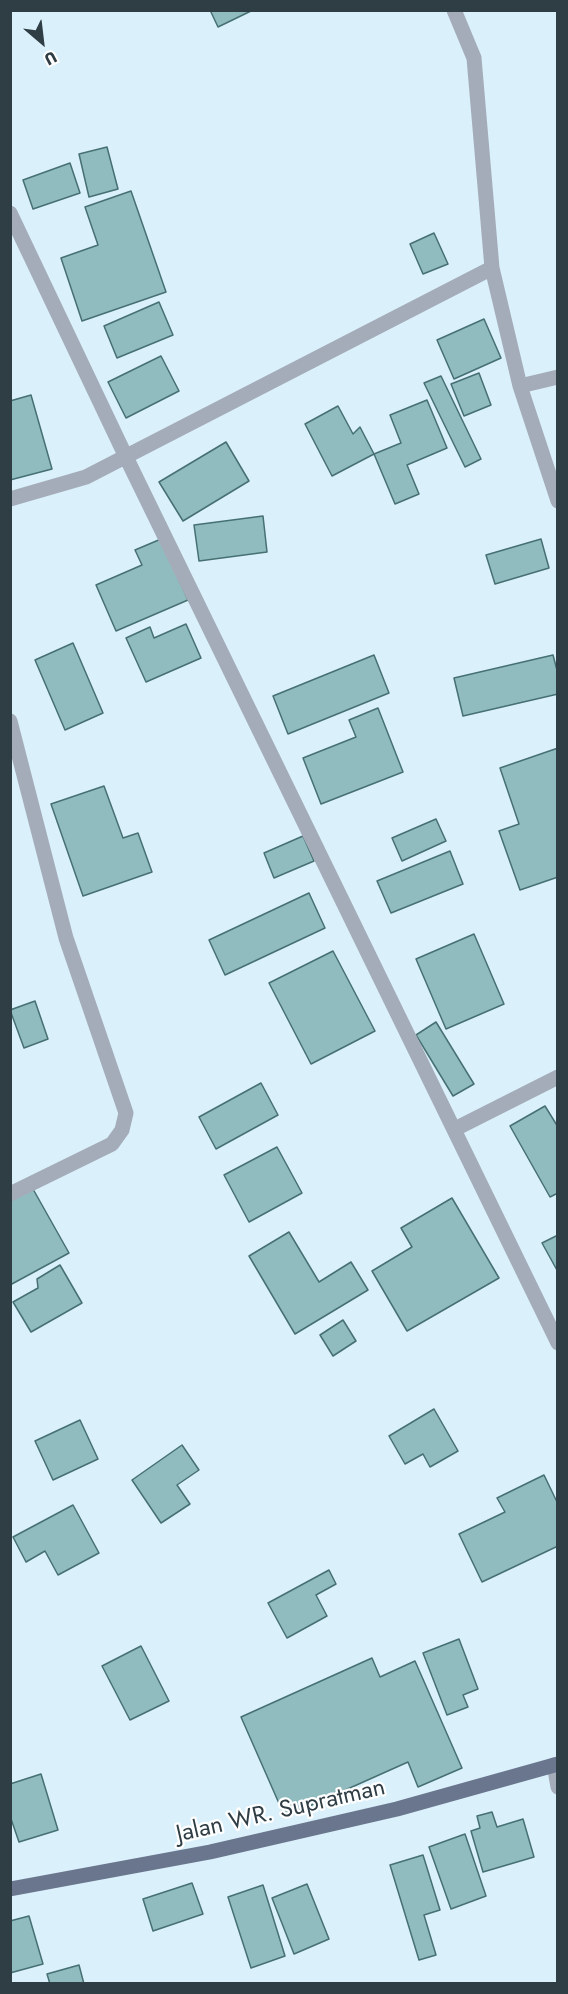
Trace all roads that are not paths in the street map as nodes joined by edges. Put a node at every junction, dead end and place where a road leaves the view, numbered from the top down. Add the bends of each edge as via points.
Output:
1 (454, 10) edge
2 (10, 213) edge
3 (492, 268) junction
4 (558, 377) edge
5 (520, 386) junction
6 (126, 457) junction
7 (10, 499) edge
8 (558, 501) edge
9 (10, 721) edge
10 (558, 1077) edge
11 (455, 1129) junction
12 (10, 1194) edge
13 (558, 1342) edge
14 (556, 1765) edge
15 (558, 1787) edge
16 (10, 1889) edge

1 - 3 street via 474,58
2 - 6 street
3 - 5 street
3 - 6 street
4 - 5 street
5 - 8 street
6 - 7 street via 86,477
6 - 11 street
9 - 12 street via 66,938 126,1113 122,1130 112,1144
10 - 11 street
11 - 13 street
14 - 15 street
14 - 16 main road, Jalan WR. Supratman via 397,1809 210,1852

